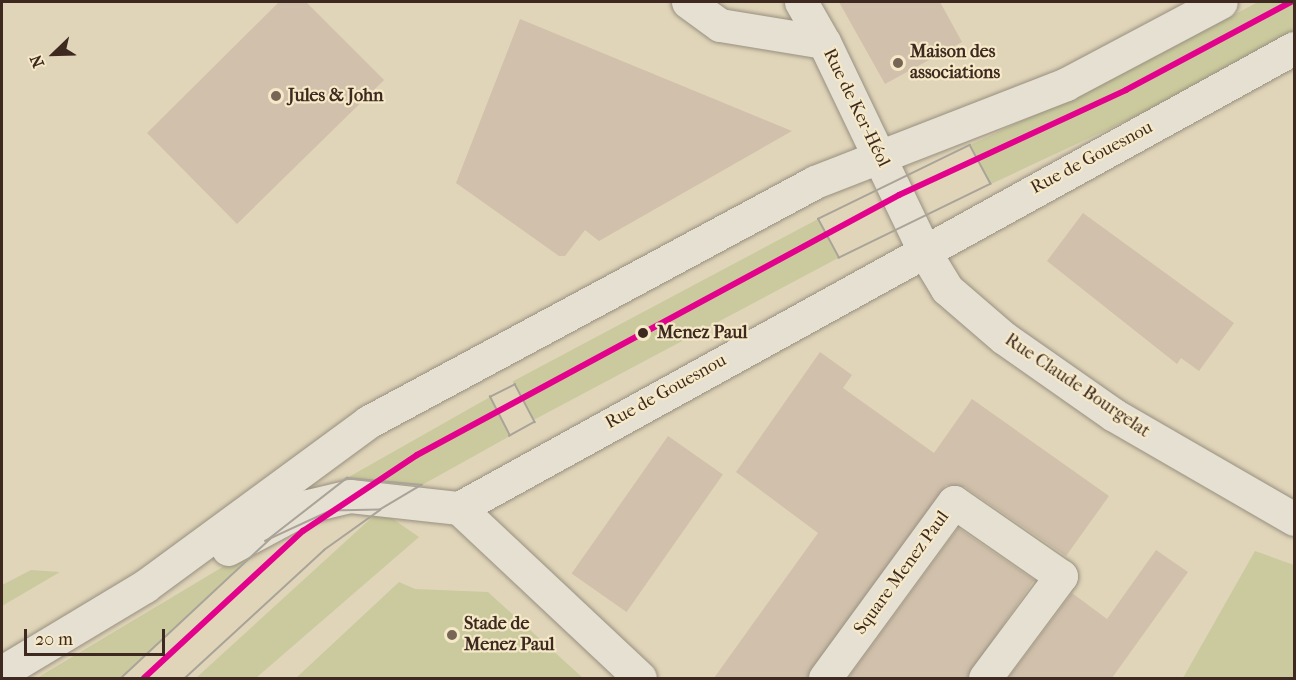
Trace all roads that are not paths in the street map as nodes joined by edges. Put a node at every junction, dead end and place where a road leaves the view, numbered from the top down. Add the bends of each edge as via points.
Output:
1 (688, 2) edge
2 (801, 2) edge
3 (1221, 2) edge
4 (824, 42) junction
5 (1294, 48) edge
6 (880, 155) junction
7 (904, 208) joint
8 (924, 251) junction
9 (459, 508) junction
10 (1294, 519) edge
11 (145, 586) junction
12 (2, 672) edge
13 (640, 678) edge
14 (825, 678) edge
15 (985, 678) edge

1 - 4 street, Rue de Ker-Héol via 720,25
2 - 4 street
3 - 6 street via 1066,84
4 - 6 street, Rue de Ker-Héol
5 - 8 street, Rue de Gouesnou
6 - 7 street, Rue de Ker-Héol
6 - 11 street via 815,182 368,422
7 - 8 street, Rue Claude Bourgelat
8 - 9 street, Rue de Gouesnou
8 - 10 street, Rue Claude Bourgelat via 947,289 1004,338 1114,415
9 - 11 street via 373,495 308,506 197,566
9 - 13 street
11 - 12 street
14 - 15 street, Square Menez Paul via 954,502 1061,576

